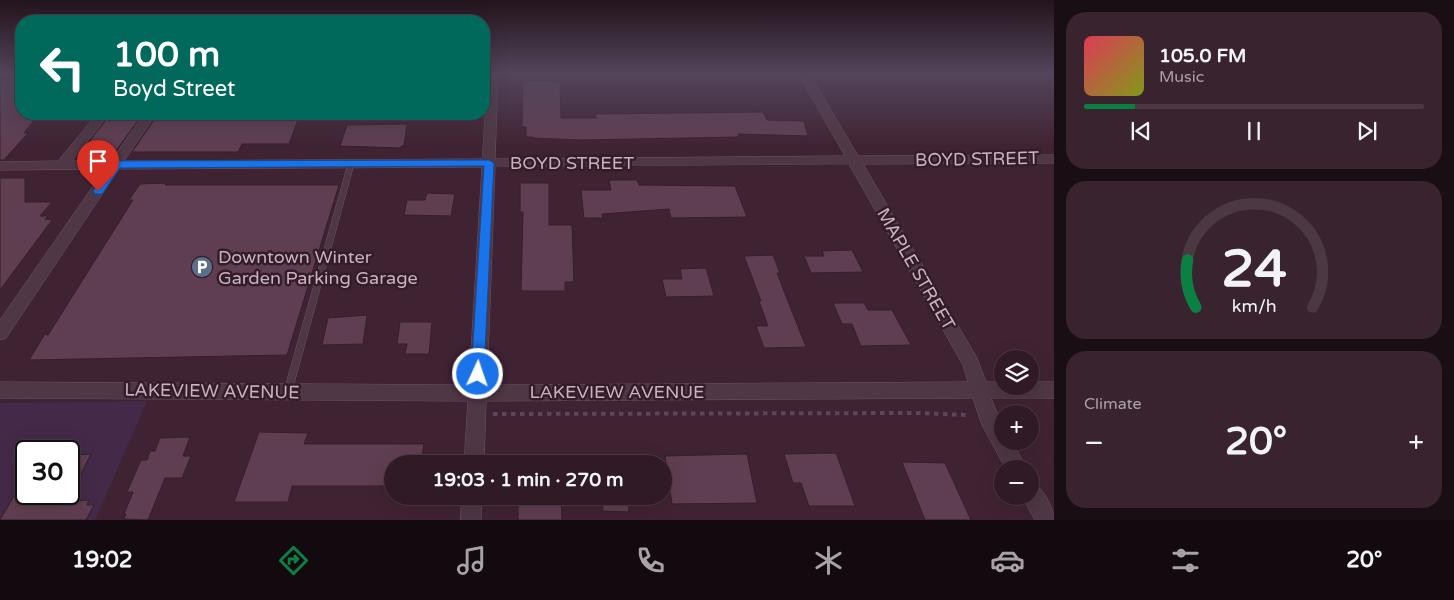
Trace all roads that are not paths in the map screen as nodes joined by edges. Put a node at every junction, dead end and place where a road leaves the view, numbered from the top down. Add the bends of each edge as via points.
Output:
1 (492, 97) edge
2 (817, 97) edge
3 (98, 120) edge
4 (146, 120) edge
5 (1054, 159) edge
6 (853, 161) junction
7 (489, 163) junction
8 (117, 164) junction
9 (351, 164) junction
10 (62, 165) junction
11 (0, 166) edge
12 (0, 333) edge
13 (0, 390) edge
14 (979, 390) junction
15 (1054, 390) edge
16 (288, 392) junction
17 (476, 393) junction
18 (474, 455) edge
19 (1012, 460) edge
20 (472, 505) edge
21 (1038, 505) edge
22 (472, 520) edge
23 (1047, 520) edge

1 - 7 street
2 - 6 street, MAPLE STREET
3 - 10 street
4 - 8 street
5 - 6 street, BOYD STREET
6 - 7 street, BOYD STREET
6 - 14 street, MAPLE STREET via 971,363
7 - 9 street, BOYD STREET
7 - 17 street
8 - 9 street, BOYD STREET
8 - 10 street, BOYD STREET
8 - 12 street
9 - 16 lane
10 - 11 street, BOYD STREET
13 - 16 street, LAKEVIEW AVENUE
14 - 15 street, LAKEVIEW AVENUE
14 - 17 street, LAKEVIEW AVENUE
14 - 19 street, MAPLE STREET via 989,419
16 - 17 street, LAKEVIEW AVENUE
17 - 18 street
20 - 22 street
21 - 23 street

